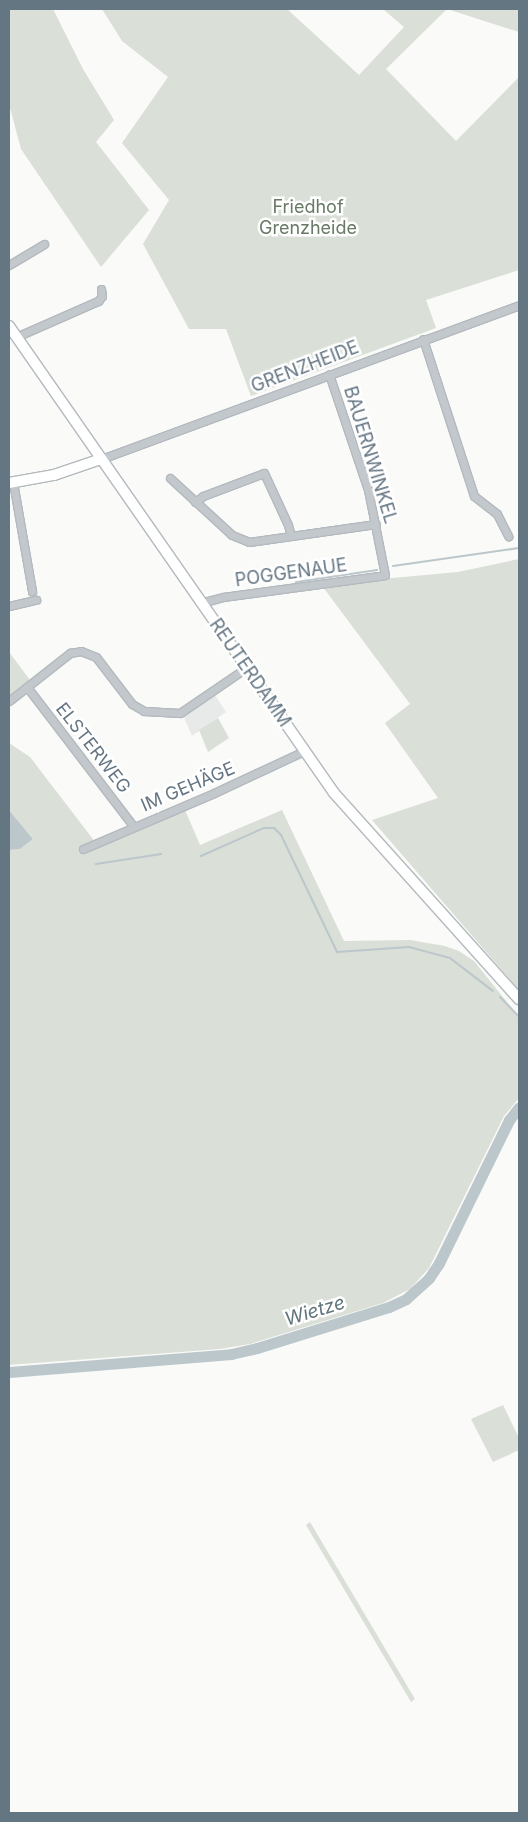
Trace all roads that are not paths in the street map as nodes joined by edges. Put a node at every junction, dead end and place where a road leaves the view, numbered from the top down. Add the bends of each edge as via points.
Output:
1 (44, 244) dead end
2 (9, 265) edge
3 (100, 289) dead end
4 (519, 305) edge
5 (9, 326) edge
6 (16, 337) junction
7 (423, 339) junction
8 (330, 374) junction
9 (101, 459) junction
10 (170, 478) dead end
11 (11, 483) edge
12 (195, 502) junction
13 (376, 524) junction
14 (291, 536) junction
15 (508, 536) dead end
16 (385, 574) joint
17 (32, 591) dead end
18 (36, 600) dead end
19 (202, 604) junction
20 (9, 606) edge
21 (246, 668) junction
22 (27, 687) junction
23 (9, 701) edge
24 (304, 751) junction
25 (134, 827) junction
26 (83, 849) dead end
27 (519, 998) edge

1 - 2 street
3 - 6 street via 102,296 98,301
4 - 7 street, GRENZHEIDE
5 - 6 street, REUTERDAMM
6 - 9 street, REUTERDAMM
7 - 8 street, GRENZHEIDE
7 - 15 street via 474,496 497,514
8 - 9 street, GRENZHEIDE
8 - 13 street, BAUERNWINKEL via 358,455
9 - 11 street via 54,475
9 - 19 street, REUTERDAMM
10 - 12 street
11 - 17 street
12 - 14 street via 239,539 258,541
12 - 14 street via 264,473
13 - 14 street
13 - 16 street, BAUERNWINKEL
16 - 19 street, POGGENAUE via 223,597
18 - 20 street
19 - 21 street, REUTERDAMM
21 - 22 street via 183,711 173,714 138,709 96,658 81,651 70,653
21 - 24 street, REUTERDAMM
22 - 23 street
22 - 25 street, ELSTERWEG
24 - 25 street, IM GEHÄGE
24 - 27 street, REUTERDAMM via 347,809
25 - 26 street, IM GEHÄGE

